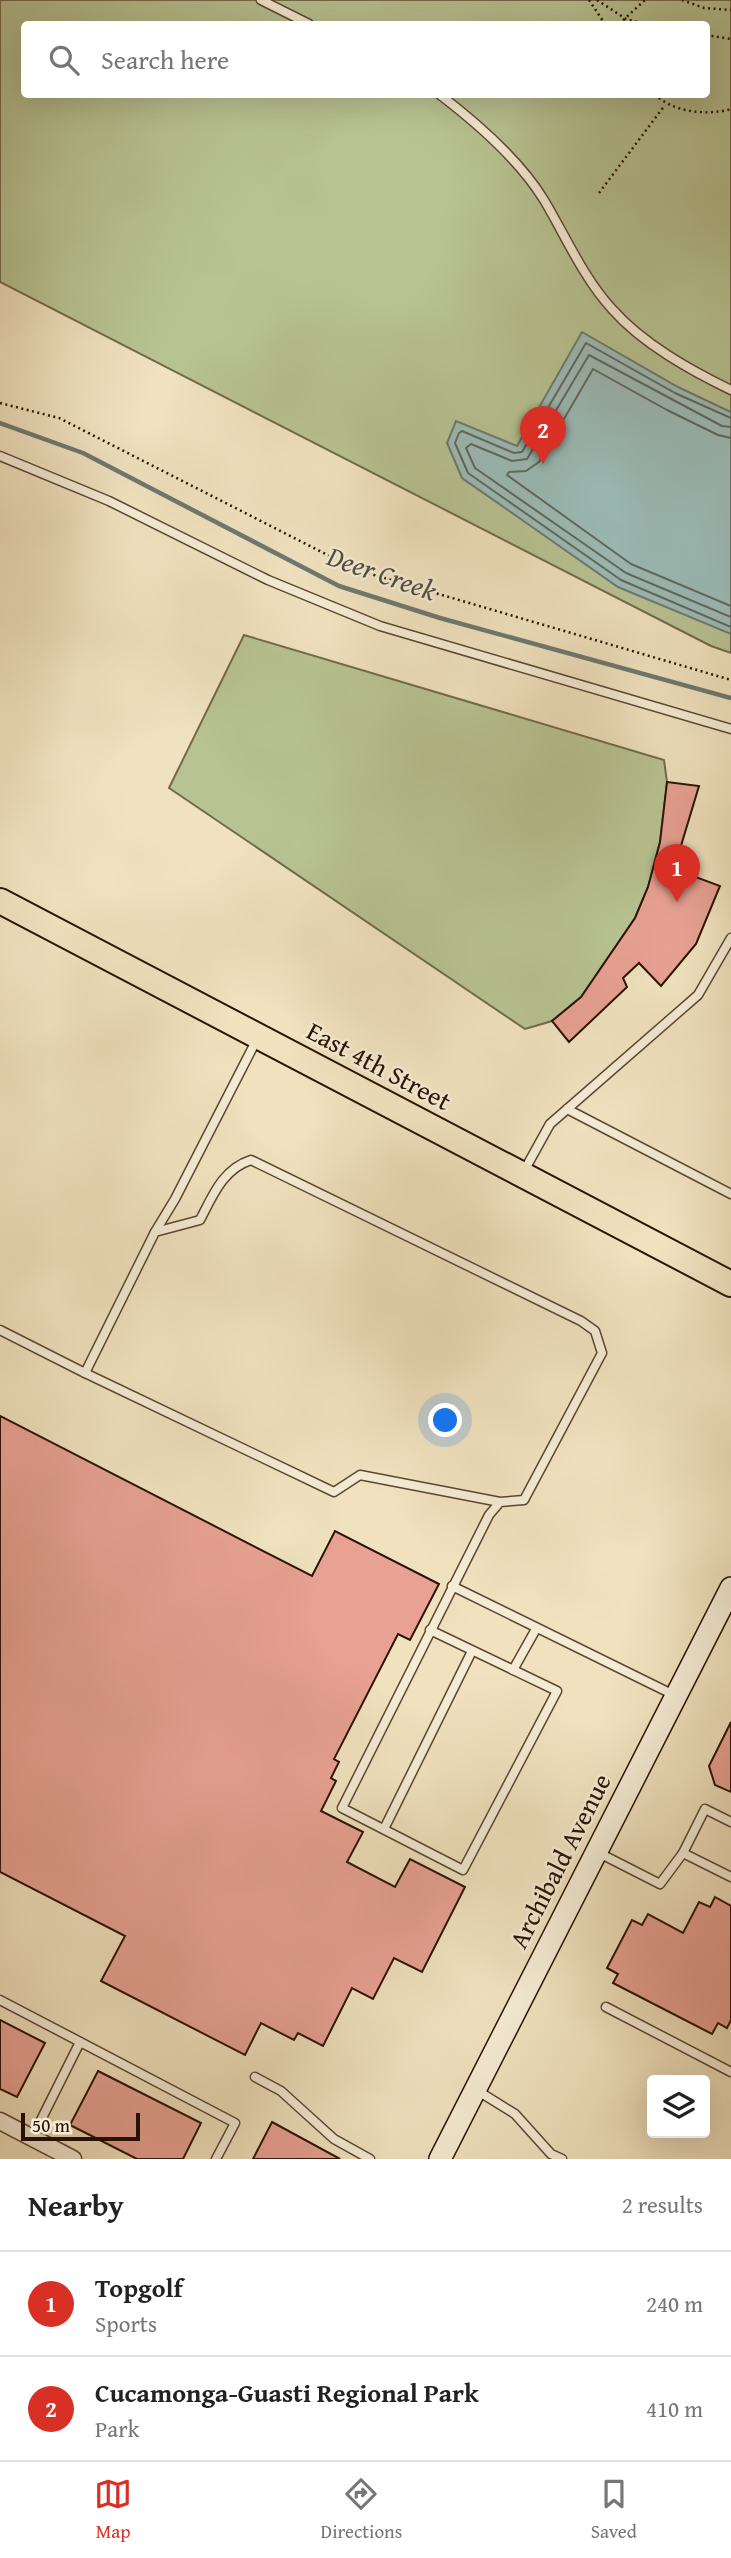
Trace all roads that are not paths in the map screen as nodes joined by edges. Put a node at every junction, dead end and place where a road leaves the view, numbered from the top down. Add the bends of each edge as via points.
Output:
1 (261, 0) edge
2 (303, 21) edge
3 (444, 98) edge
4 (731, 390) edge
5 (0, 456) edge
6 (731, 729) edge
7 (0, 901) edge
8 (731, 938) edge
9 (258, 1036) junction
10 (567, 1109) junction
11 (522, 1175) junction
12 (731, 1194) edge
13 (155, 1232) junction
14 (731, 1284) edge
15 (0, 1330) edge
16 (85, 1373) junction
17 (500, 1503) junction
18 (452, 1586) junction
19 (731, 1588) edge
20 (536, 1629) junction
21 (430, 1630) junction
22 (472, 1651) junction
23 (513, 1670) junction
24 (676, 1696) junction
25 (731, 1822) edge
26 (384, 1829) junction
27 (596, 1852) junction
28 (683, 1853) junction
29 (731, 1877) edge
30 (0, 2000) edge
31 (606, 2007) dead end
32 (80, 2042) junction
33 (731, 2072) edge
34 (255, 2077) dead end
35 (475, 2089) junction
36 (0, 2122) edge
37 (32, 2138) junction
38 (65, 2157) edge
39 (550, 2157) edge
40 (216, 2159) edge
41 (370, 2159) edge
42 (440, 2159) edge
43 (562, 2159) edge

1 - 2 lane
3 - 4 lane via 511,159 542,198 611,309 673,358
5 - 6 lane via 109,501 268,580 380,626
7 - 9 main road, East 4th Street
8 - 10 lane via 698,995
9 - 11 main road, East 4th Street
9 - 13 lane
10 - 11 lane via 550,1124
10 - 12 lane
11 - 14 main road, East 4th Street
13 - 16 lane
13 - 17 lane via 200,1220 222,1179 236,1164 251,1160 595,1331 602,1353 524,1500
15 - 16 lane
16 - 17 lane via 334,1492 360,1475
17 - 18 lane via 489,1515
18 - 20 lane
18 - 21 lane
19 - 24 main road, Archibald Avenue
20 - 23 lane
20 - 24 lane
21 - 22 lane
21 - 26 lane via 342,1808
22 - 23 lane
22 - 26 lane
23 - 26 lane via 557,1691 463,1870
24 - 27 main road, Archibald Avenue
25 - 28 lane via 705,1809
27 - 28 lane via 660,1884
27 - 35 main road, Archibald Avenue
28 - 29 lane
30 - 32 lane
31 - 33 lane
32 - 37 lane
32 - 40 lane via 235,2123
34 - 41 lane via 281,2091 334,2139
35 - 39 lane via 515,2114
35 - 42 main road, Archibald Avenue
36 - 37 street
37 - 38 street
39 - 43 lane

